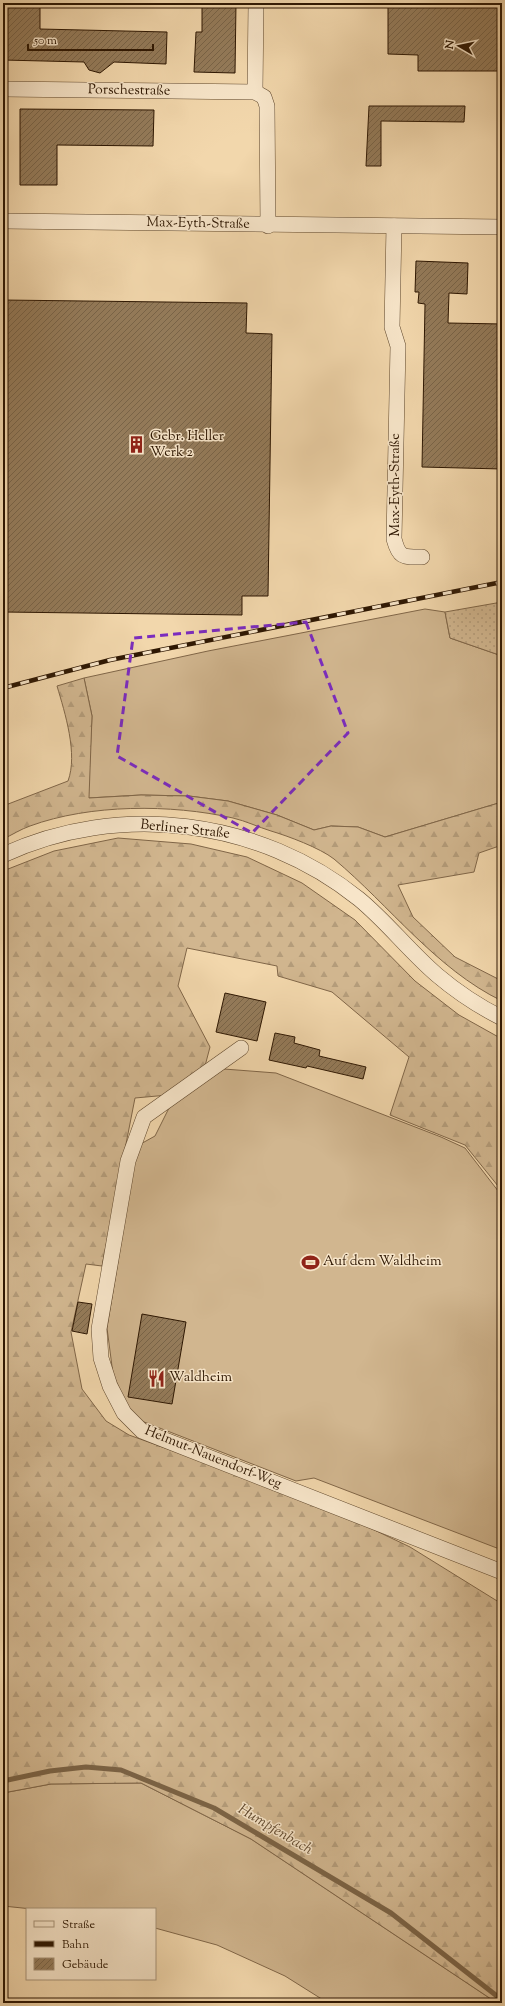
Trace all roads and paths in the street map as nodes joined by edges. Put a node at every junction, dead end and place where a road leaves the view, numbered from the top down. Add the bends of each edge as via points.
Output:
1 (256, 3) edge
2 (3, 89) edge
3 (255, 92) junction
4 (3, 221) edge
5 (268, 226) junction
6 (394, 226) junction
7 (502, 227) edge
8 (422, 557) dead end
9 (3, 855) edge
10 (502, 1018) edge
11 (241, 1048) dead end
12 (502, 1572) edge

1 - 3 street
2 - 3 street, Porschestraße
3 - 5 street via 264,97 267,106
4 - 5 street, Max-Eyth-Straße
5 - 6 street, Max-Eyth-Straße
6 - 7 street, Max-Eyth-Straße
6 - 8 street, Max-Eyth-Straße via 392,327 398,346 394,539 398,551 405,557
9 - 10 street, Berliner Straße via 40,840 110,825 163,824 215,830 237,836 281,851 334,881 377,915 436,975 468,1000
11 - 12 street, Helmut-Nauendorf-Weg via 144,1117 128,1161 99,1329 101,1358 110,1386 124,1413 142,1432

